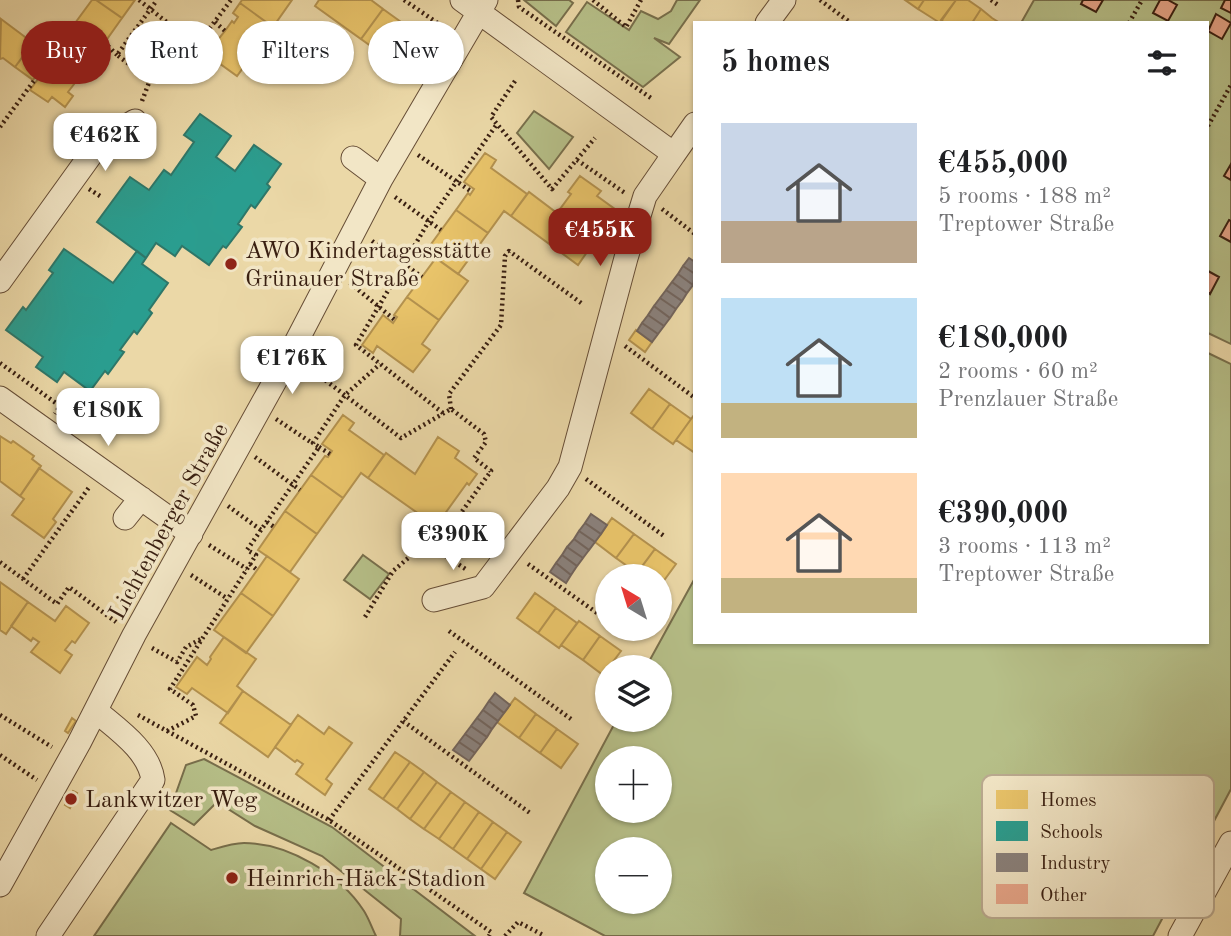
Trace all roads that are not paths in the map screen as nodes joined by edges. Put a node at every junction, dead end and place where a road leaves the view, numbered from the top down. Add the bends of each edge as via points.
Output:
1 (783, 0) edge
2 (473, 3) edge
3 (768, 21) edge
4 (135, 121) road end
5 (693, 127) edge
6 (674, 154) junction
7 (353, 158) dead end
8 (388, 188) junction
9 (0, 281) edge
10 (0, 398) edge
11 (141, 498) junction
12 (125, 518) dead end
13 (199, 539) junction
14 (433, 600) dead end
15 (100, 703) junction
16 (1231, 843) edge
17 (1214, 874) edge
18 (1, 881) edge
19 (1190, 918) edge
20 (48, 936) edge
21 (1180, 936) edge

1 - 3 street
2 - 6 street
2 - 8 street, Lichtenberger Straße
4 - 9 street via 100,142
5 - 6 street
6 - 14 street via 644,200 570,467 483,587
7 - 8 street
8 - 13 street, Lichtenberger Straße via 290,354
10 - 11 street
11 - 12 street
11 - 13 street
13 - 15 street, Lichtenberger Straße via 143,641
15 - 18 street, Lichtenberger Straße
15 - 20 street via 151,768 153,780
16 - 17 street
19 - 21 street

